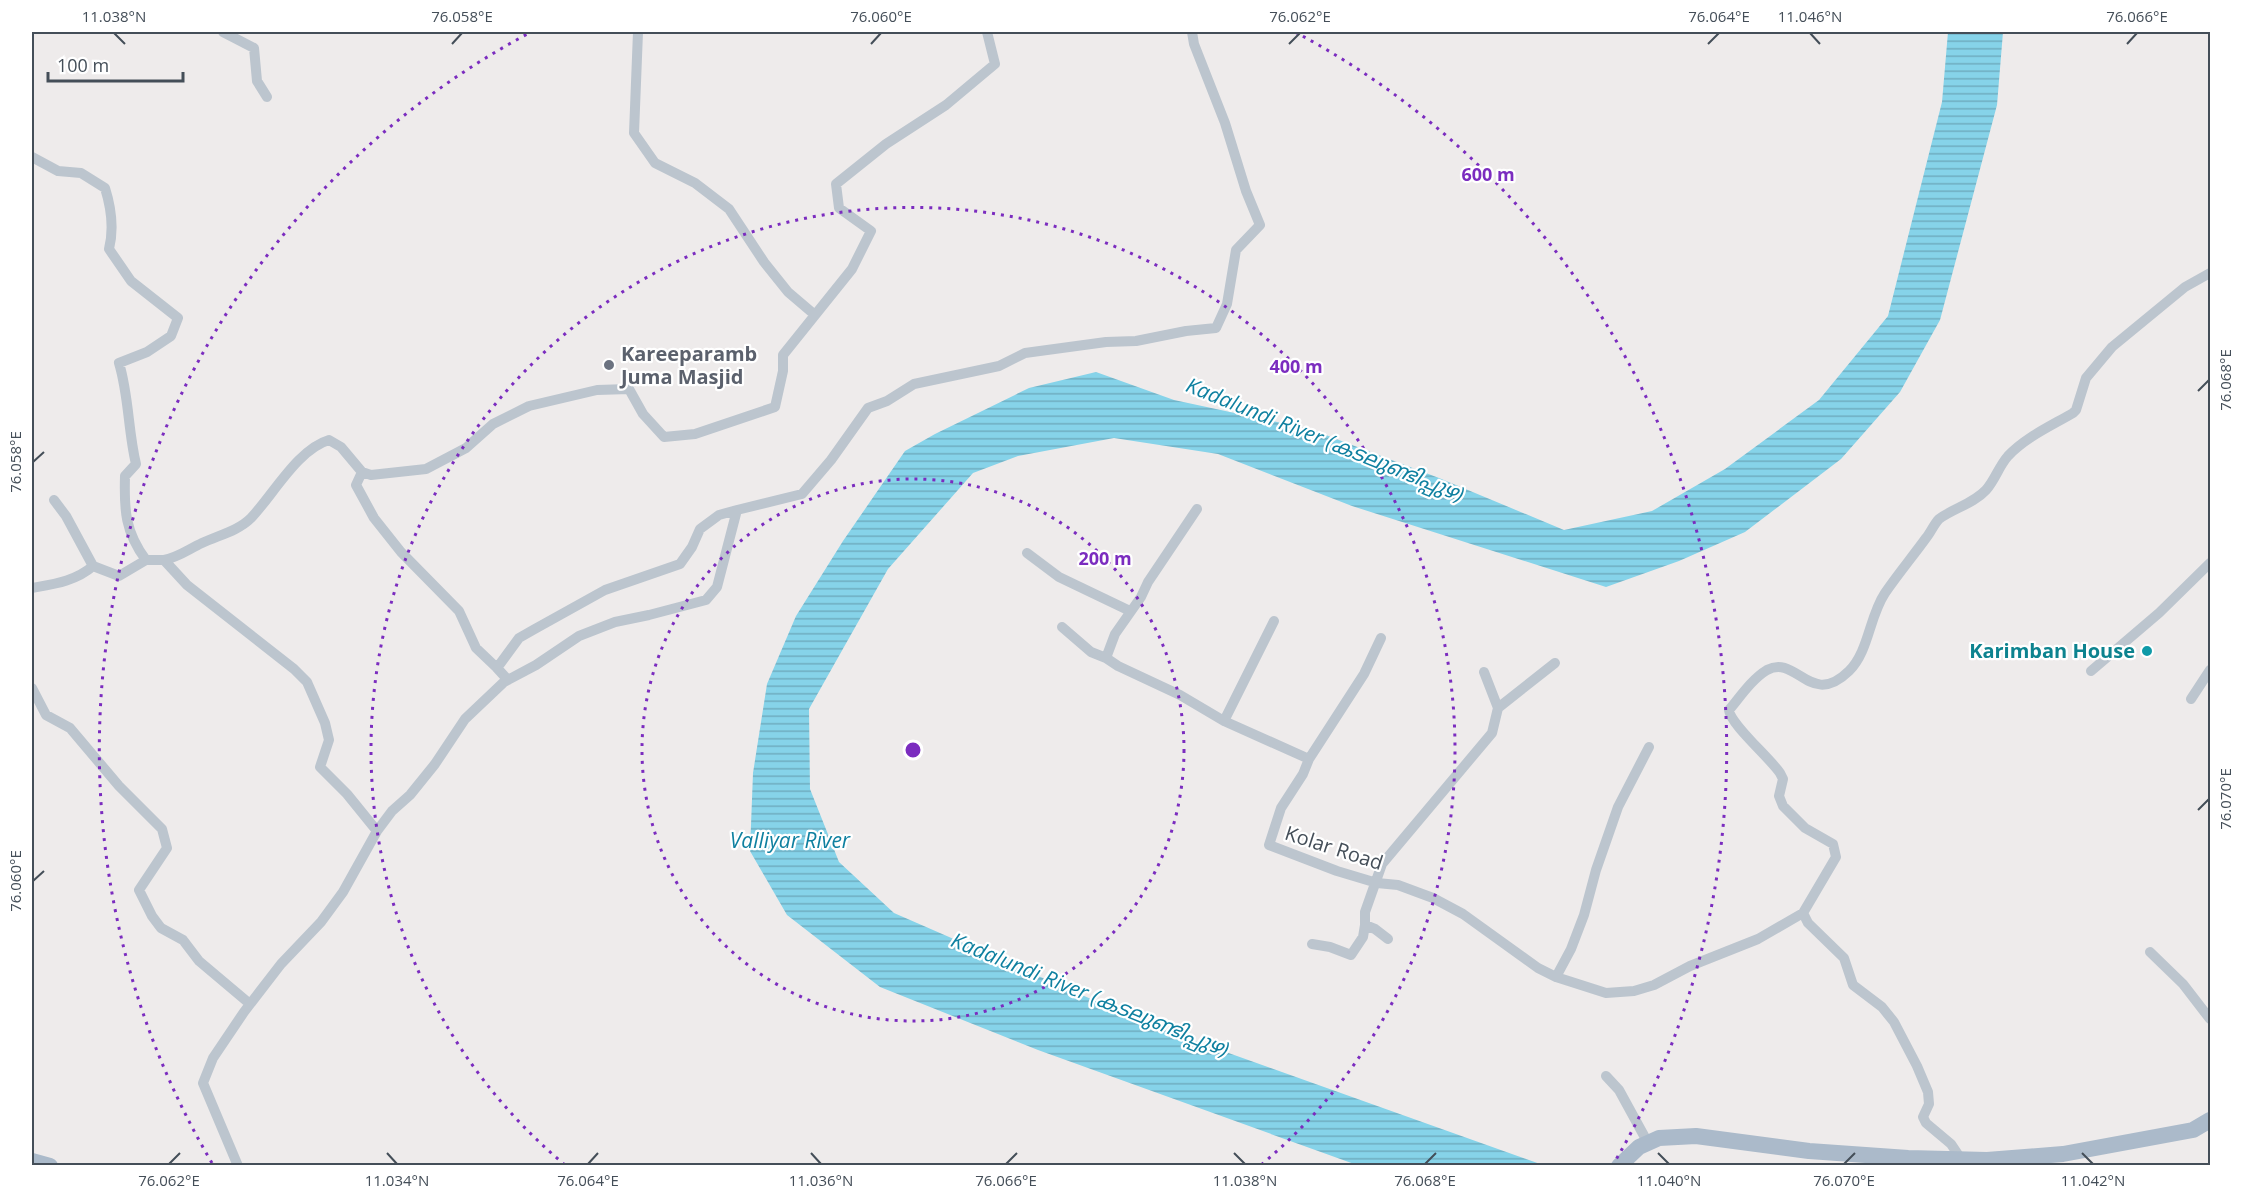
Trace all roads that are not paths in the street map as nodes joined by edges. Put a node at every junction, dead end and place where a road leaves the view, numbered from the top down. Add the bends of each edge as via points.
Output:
1 (223, 32) edge
2 (638, 32) edge
3 (987, 32) edge
4 (1192, 32) edge
5 (267, 97) dead end
6 (32, 157) edge
7 (2211, 273) edge
8 (815, 315) junction
9 (608, 380) dead end
10 (629, 389) junction
11 (362, 472) junction
12 (54, 500) dead end
13 (1197, 509) dead end
14 (737, 510) junction
15 (1027, 553) dead end
16 (146, 560) junction
17 (164, 560) junction
18 (2211, 563) edge
19 (93, 566) junction
20 (32, 588) edge
21 (1130, 611) junction
22 (1274, 621) dead end
23 (1062, 627) dead end
24 (1381, 638) dead end
25 (1106, 658) junction
26 (1555, 663) dead end
27 (497, 668) junction
28 (2211, 670) edge
29 (2091, 671) dead end
30 (1484, 672) dead end
31 (508, 680) junction
32 (32, 688) edge
33 (2191, 699) dead end
34 (1498, 708) junction
35 (1224, 721) junction
36 (1649, 747) dead end
37 (1309, 759) junction
38 (377, 831) junction
39 (1377, 883) junction
40 (1803, 913) junction
41 (1365, 925) junction
42 (1388, 939) dead end
43 (1312, 944) dead end
44 (2150, 952) dead end
45 (1556, 977) junction
46 (250, 1004) junction
47 (2211, 1019) edge
48 (1606, 1076) dead end
49 (2211, 1120) edge
50 (1648, 1143) junction
51 (1961, 1159) junction
52 (32, 1161) edge
53 (2043, 1161) edge
54 (1983, 1163) edge
55 (50, 1166) edge
56 (238, 1166) edge
57 (1619, 1166) edge

1 - 5 street via 254,48 257,81
2 - 8 street via 634,134 655,163 695,183 729,209 788,292
3 - 8 street via 995,64 946,105 886,144 836,184 839,208 871,231 852,269
4 - 14 street via 1260,225 1236,250 1227,304 1216,328 1025,353 999,366 914,384 868,408 802,494
6 - 16 street via 58,171 81,173 105,188 110,204 109,249 131,281 178,318 171,336 147,352 118,363 125,384 136,464 125,476 126,523
7 - 40 street via 2185,287 2112,347 2086,378 2073,413 2025,441 2008,457 1985,491 1937,521 1884,595 1865,644 1851,669 1840,679 1823,686 1784,667 1768,669 1729,710 1780,773 1783,779 1779,796 1783,806 1805,828 1833,844 1836,857
8 - 10 street via 783,355 776,407 695,434 664,437 643,414
9 - 10 street
10 - 11 street via 597,390 529,406 493,424 466,448 426,469 371,475
11 - 17 street via 336,443 324,441 296,464 242,526
11 - 27 street via 356,486 374,518 401,552 459,611 476,648
12 - 19 street
13 - 21 street
14 - 27 street via 719,515 700,529 680,564 604,590 533,630 519,639
14 - 31 street via 717,587 706,600 615,622 579,636
15 - 21 street via 1059,576
16 - 17 street
16 - 19 street via 119,576
17 - 38 street via 188,585 307,682 329,740 320,766
18 - 29 street
19 - 20 street via 65,582
21 - 25 street
22 - 35 street
23 - 25 street via 1091,652
24 - 37 street via 1364,674
25 - 35 street
26 - 34 street
27 - 31 street
28 - 33 street
30 - 34 street
31 - 38 street via 465,719 435,764
32 - 46 street via 46,715 70,728 162,829 167,848 139,890 152,916
34 - 39 street via 1492,732 1382,864
35 - 37 street
36 - 45 street via 1618,807 1584,915
37 - 39 street, Kolar Road via 1281,808 1269,845
38 - 46 street via 343,892 321,922
39 - 41 street via 1365,912
39 - 45 street, Kolar Road via 1398,885 1433,898
40 - 45 street, Kolar Road via 1758,939 1634,991 1606,993
40 - 51 street via 1808,923 1844,958 1853,985 1882,1007 1894,1022 1928,1092 1929,1104 1923,1117
41 - 42 street
41 - 43 street via 1363,937 1351,955
44 - 47 street
46 - 56 street via 213,1058 202,1083
48 - 50 street via 1619,1090
49 - 53 main road via 2193,1130
50 - 51 main road via 1659,1138 1696,1136 1809,1151
50 - 57 main road
51 - 54 main road
52 - 55 main road
53 - 54 main road

